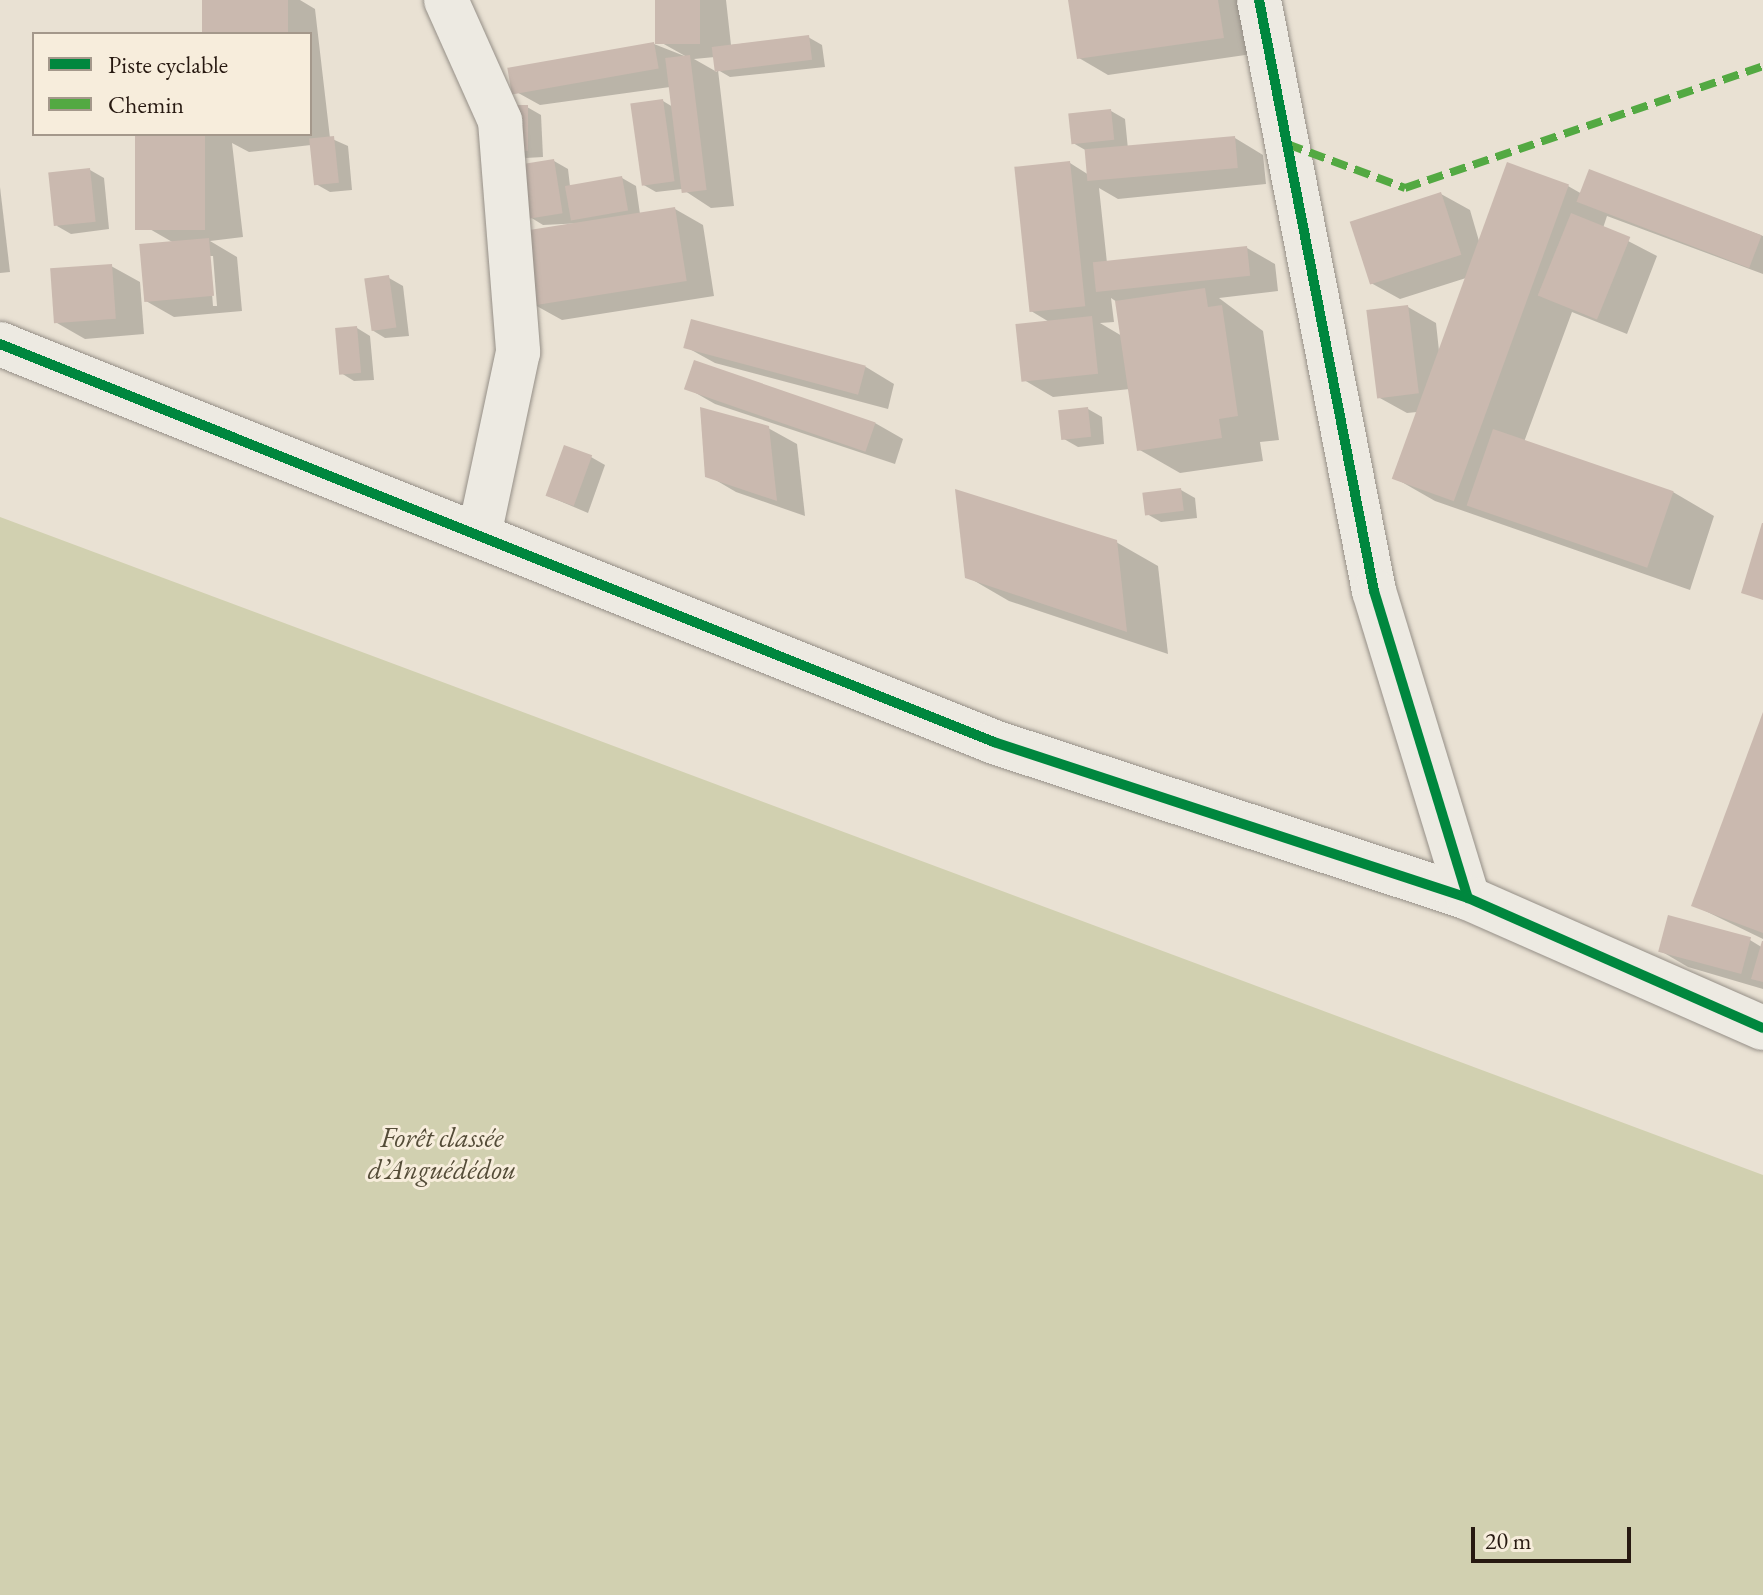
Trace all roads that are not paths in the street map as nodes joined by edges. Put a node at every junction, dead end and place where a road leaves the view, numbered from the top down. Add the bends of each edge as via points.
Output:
1 (446, 0) edge
2 (1259, 0) edge
3 (0, 344) edge
4 (479, 535) junction
5 (1468, 898) junction
6 (1763, 1028) edge

1 - 4 street via 500,121 518,352
2 - 5 street via 1374,591
3 - 4 street
4 - 5 street via 994,742
5 - 6 street

